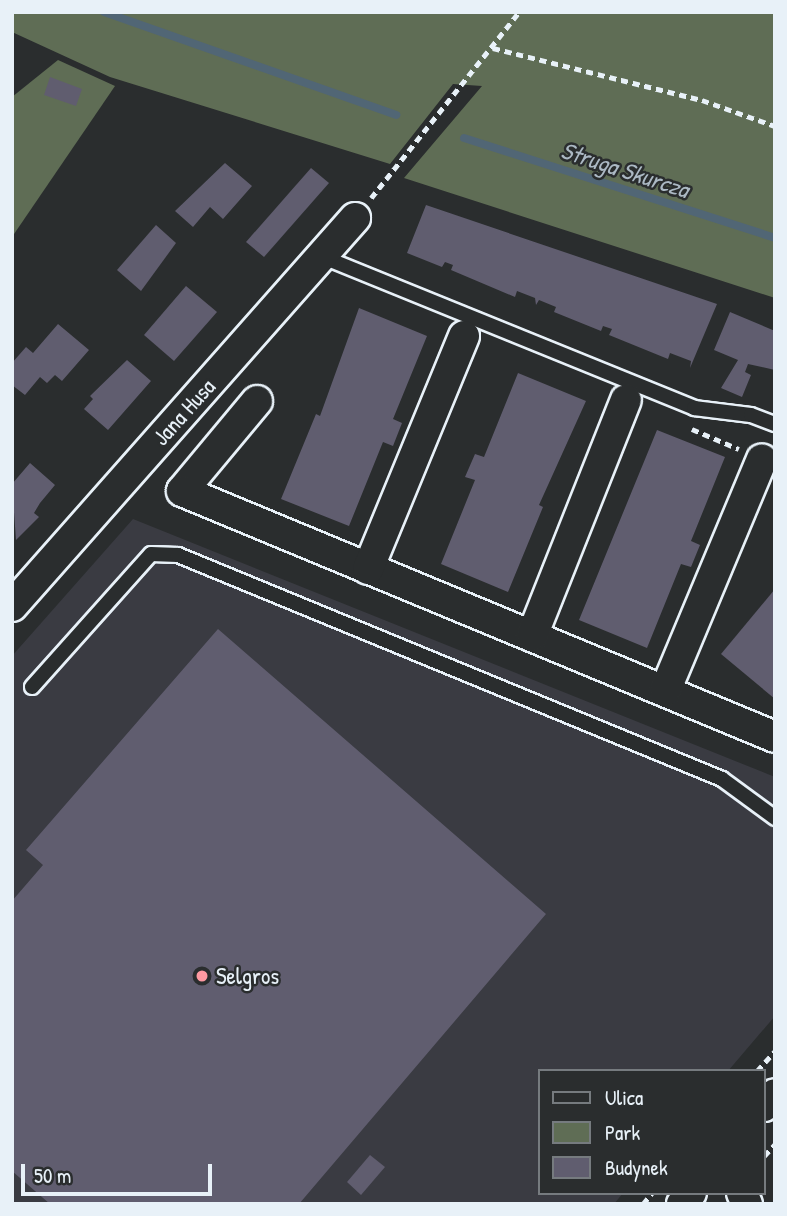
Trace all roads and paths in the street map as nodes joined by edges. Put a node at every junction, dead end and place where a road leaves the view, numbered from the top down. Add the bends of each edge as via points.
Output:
1 (519, 12) edge
2 (493, 48) junction
3 (775, 126) edge
4 (355, 218) joint
5 (323, 257) junction
6 (464, 336) dead end
7 (626, 400) dead end
8 (257, 401) dead end
9 (775, 425) edge
10 (762, 459) dead end
11 (368, 569) junction
12 (12, 606) edge
13 (532, 636) junction
14 (32, 687) dead end
15 (665, 691) junction
16 (775, 737) edge
17 (775, 818) edge
18 (775, 1051) edge
19 (759, 1069) edge

1 - 2 path
2 - 3 path via 702,100
2 - 4 path
4 - 5 street, Jana Husa
5 - 9 lane via 694,408 751,415
5 - 12 street, Jana Husa
6 - 11 street
7 - 13 street
8 - 11 street via 182,491
10 - 15 street
11 - 13 street
13 - 15 street
14 - 17 lane via 151,554 178,555 722,779
15 - 16 street
18 - 19 path

